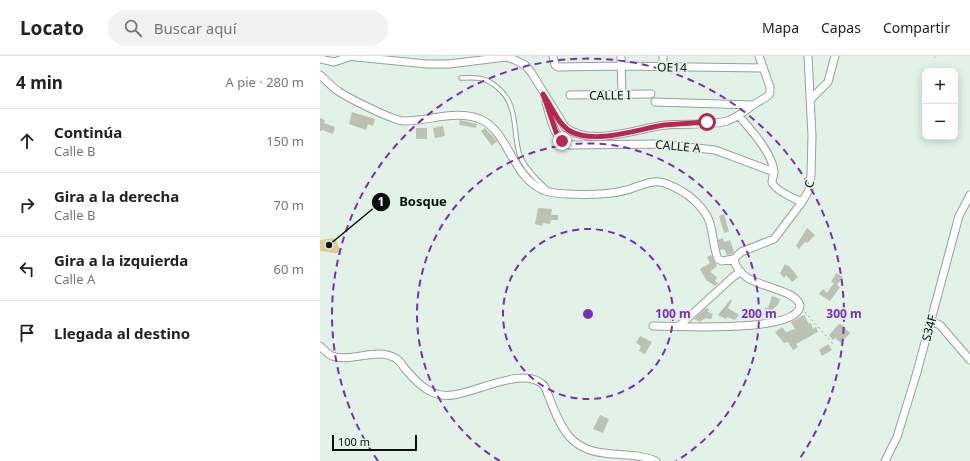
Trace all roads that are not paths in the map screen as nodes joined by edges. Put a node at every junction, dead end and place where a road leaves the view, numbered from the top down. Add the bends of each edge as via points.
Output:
1 (347, 56) edge
2 (553, 56) edge
3 (621, 56) edge
4 (663, 56) edge
5 (759, 56) edge
6 (808, 56) edge
7 (835, 56) edge
8 (320, 59) edge
9 (394, 59) edge
10 (449, 60) edge
11 (621, 66) junction
12 (663, 67) junction
13 (762, 68) junction
14 (320, 75) edge
15 (461, 78) dead end
16 (543, 94) junction
17 (651, 94) dead end
18 (570, 95) dead end
19 (622, 95) junction
20 (811, 99) junction
21 (655, 102) dead end
22 (753, 105) junction
23 (739, 116) junction
24 (774, 172) junction
25 (549, 192) junction
26 (970, 195) edge
27 (802, 202) junction
28 (734, 259) junction
29 (741, 272) junction
30 (931, 321) junction
31 (654, 326) dead end
32 (679, 326) junction
33 (320, 346) edge
34 (970, 360) edge
35 (656, 461) edge
36 (885, 461) edge

1 - 8 street via 334,62
1 - 9 street
2 - 11 street, OE14 via 558,67
3 - 11 street
4 - 12 street
5 - 13 street
6 - 20 street, C
7 - 20 street via 828,82
9 - 10 street
10 - 16 street via 494,57 515,60 531,72
11 - 12 street, OE14
11 - 19 street
12 - 13 street, OE14
13 - 22 street via 770,93
14 - 25 street via 338,91 400,121 461,115 481,120 498,135 523,173 541,190
15 - 25 lane via 484,78 508,98 521,157
16 - 23 street via 565,127 583,135 616,135 664,125 724,121
16 - 24 street, CALLE A via 556,132 567,144 660,144 715,150
17 - 19 street, CALLE I
18 - 19 street, CALLE I
20 - 27 street, C via 811,175 809,190
21 - 22 street
22 - 23 street
23 - 24 street via 769,157
24 - 27 street via 774,186
25 - 28 street via 612,193 660,181 669,183 689,195 706,214 718,259
26 - 30 street, S34F via 959,216
27 - 28 street, C via 774,240 741,252
28 - 29 street
29 - 32 street
29 - 32 street via 749,280 795,299 800,308 784,321 763,325
30 - 34 street via 940,325
30 - 36 street, S34F via 897,437
31 - 32 street
33 - 35 street via 332,356 381,354 395,358 423,388 438,395 463,394 516,379 538,380 545,387 565,433 571,440 593,451 638,455

